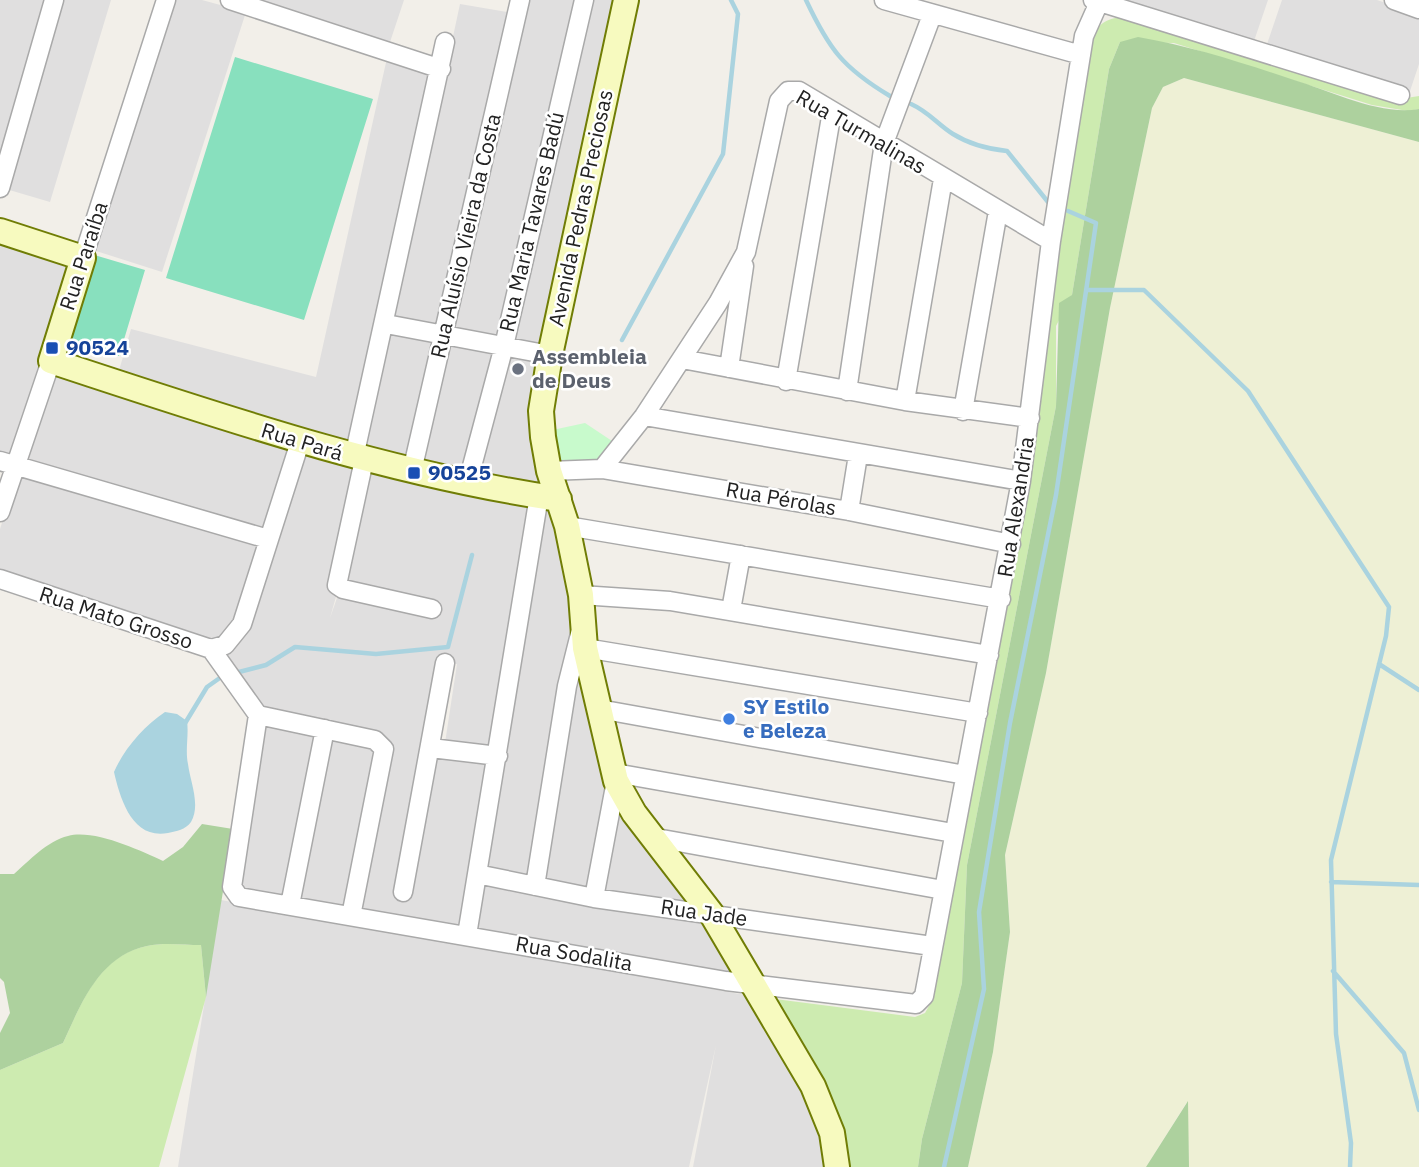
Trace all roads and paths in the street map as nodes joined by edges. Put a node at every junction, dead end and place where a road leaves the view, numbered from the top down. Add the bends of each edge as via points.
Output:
1 (54, 0) edge
2 (166, 0) edge
3 (230, 0) edge
4 (520, 0) edge
5 (584, 0) edge
6 (626, 0) edge
7 (884, 0) edge
8 (1394, 0) edge
9 (1097, 1) edge
10 (1419, 9) edge
11 (932, 15) junction
12 (445, 42) dead end
13 (1081, 55) junction
14 (441, 69) junction
15 (1400, 95) dead end
16 (832, 111) junction
17 (884, 143) junction
18 (943, 179) junction
19 (0, 188) edge
20 (998, 211) junction
21 (0, 230) edge
22 (1051, 241) junction
23 (746, 252) junction
24 (83, 258) junction
25 (386, 324) junction
26 (443, 336) junction
27 (504, 346) junction
28 (550, 355) junction
29 (682, 359) junction
30 (51, 361) junction
31 (729, 368) junction
32 (786, 381) junction
33 (847, 391) junction
34 (905, 401) junction
35 (963, 411) junction
36 (644, 416) junction
37 (1030, 418) junction
38 (300, 442) junction
39 (858, 455) junction
40 (359, 459) junction
41 (7, 463) edge
42 (602, 469) junction
43 (412, 471) junction
44 (549, 471) junction
45 (1021, 481) junction
46 (467, 485) junction
47 (549, 498) junction
48 (849, 511) junction
49 (0, 512) edge
50 (567, 526) junction
51 (268, 539) junction
52 (1011, 544) junction
53 (741, 555) junction
54 (0, 579) edge
55 (580, 595) junction
56 (1001, 599) junction
57 (432, 609) dead end
58 (731, 610) junction
59 (583, 620) junction
60 (585, 648) junction
61 (211, 649) junction
62 (989, 655) junction
63 (445, 663) dead end
64 (599, 709) junction
65 (978, 713) junction
66 (258, 715) junction
67 (325, 729) junction
68 (431, 748) junction
69 (498, 757) junction
70 (965, 775) junction
71 (616, 777) junction
72 (953, 833) junction
73 (651, 837) junction
74 (477, 874) junction
75 (535, 886) junction
76 (943, 890) junction
77 (403, 892) dead end
78 (594, 898) junction
79 (290, 905) junction
80 (711, 914) junction
81 (351, 916) junction
82 (467, 935) junction
83 (932, 946) junction
84 (750, 984) junction
85 (910, 1006) joint
86 (837, 1167) edge

1 - 19 street
2 - 24 street, Rua Paraíba
3 - 14 street
4 - 26 street, Rua Aluísio Vieira da Costa
5 - 27 street, Rua Maria Tavares Badú
6 - 28 main road, Avenida Pedras Preciosas
7 - 11 street
8 - 10 street
9 - 13 street, Rua Alexandria
9 - 15 street
11 - 13 street
11 - 17 street
12 - 14 street
13 - 22 street, Rua Alexandria
14 - 25 street
16 - 17 street, Rua Turmalinas
16 - 23 street, Rua Turmalinas via 793,90 782,95
16 - 32 street
17 - 18 street, Rua Turmalinas
17 - 33 street
18 - 20 street, Rua Turmalinas
18 - 34 street
20 - 22 street, Rua Turmalinas
20 - 35 street
21 - 24 main road
22 - 37 street, Rua Alexandria
23 - 29 street, Rua Turmalinas
23 - 31 street
24 - 30 main road, Rua Paraíba
25 - 26 street
25 - 40 street
26 - 27 street
26 - 43 street, Rua Aluísio Vieira da Costa
27 - 28 street
27 - 46 street, Rua Maria Tavares Badú
28 - 44 main road, Avenida Pedras Preciosas via 541,411
29 - 31 street
29 - 36 street, Rua Turmalinas
30 - 38 main road, Rua Pará
30 - 41 street, Rua Paraíba
31 - 32 street
32 - 33 street
33 - 34 street
34 - 35 street
35 - 37 street
36 - 39 street
36 - 42 street, Rua Turmalinas
37 - 45 street, Rua Alexandria
38 - 40 main road, Rua Pará
38 - 51 street, Rua Mato Grosso
39 - 45 street
39 - 48 street
40 - 43 main road, Rua Pará
40 - 57 street via 337,585
41 - 49 street, Rua Paraíba
41 - 51 street
42 - 44 street, Rua Pérolas
42 - 48 street, Rua Pérolas
43 - 46 main road, Rua Pará
44 - 47 main road, Avenida Pedras Preciosas
45 - 52 street, Rua Alexandria
46 - 47 main road, Rua Pará
47 - 50 main road, Avenida Pedras Preciosas
47 - 69 street
48 - 52 street, Rua Pérolas
50 - 53 street
50 - 55 main road, Avenida Pedras Preciosas
51 - 61 street, Rua Mato Grosso via 242,624 225,645
52 - 56 street, Rua Alexandria
53 - 56 street
53 - 58 street
54 - 61 street, Rua Mato Grosso
55 - 58 street
55 - 59 main road, Avenida Pedras Preciosas
56 - 62 street, Rua Alexandria
58 - 62 street
59 - 60 main road, Avenida Pedras Preciosas
59 - 75 street via 567,686
60 - 64 main road, Avenida Pedras Preciosas
60 - 65 street
61 - 66 street
62 - 65 street, Rua Alexandria
63 - 68 street
64 - 70 street
64 - 71 main road, Avenida Pedras Preciosas
65 - 70 street, Rua Alexandria
66 - 67 street
66 - 79 street, Rua Sodalita via 232,887 239,897
67 - 79 street
67 - 81 street via 375,740 384,749
68 - 69 street
68 - 77 street
69 - 74 street
70 - 72 street, Rua Alexandria
71 - 72 street
71 - 73 main road, Avenida Pedras Preciosas
71 - 78 street
72 - 76 street, Rua Alexandria
73 - 76 street
73 - 80 main road, Avenida Pedras Preciosas
74 - 75 street, Rua Jade
74 - 82 street
75 - 78 street, Rua Jade
76 - 83 street, Rua Alexandria
78 - 80 street, Rua Jade
79 - 81 street, Rua Sodalita
80 - 83 street, Rua Jade
80 - 84 main road, Avenida Pedras Preciosas
81 - 82 street, Rua Sodalita
82 - 84 street, Rua Sodalita
83 - 85 street, Rua Alexandria via 924,996
84 - 85 street, Rua Sodalita
84 - 86 main road, Avenida Pedras Preciosas via 825,1110

